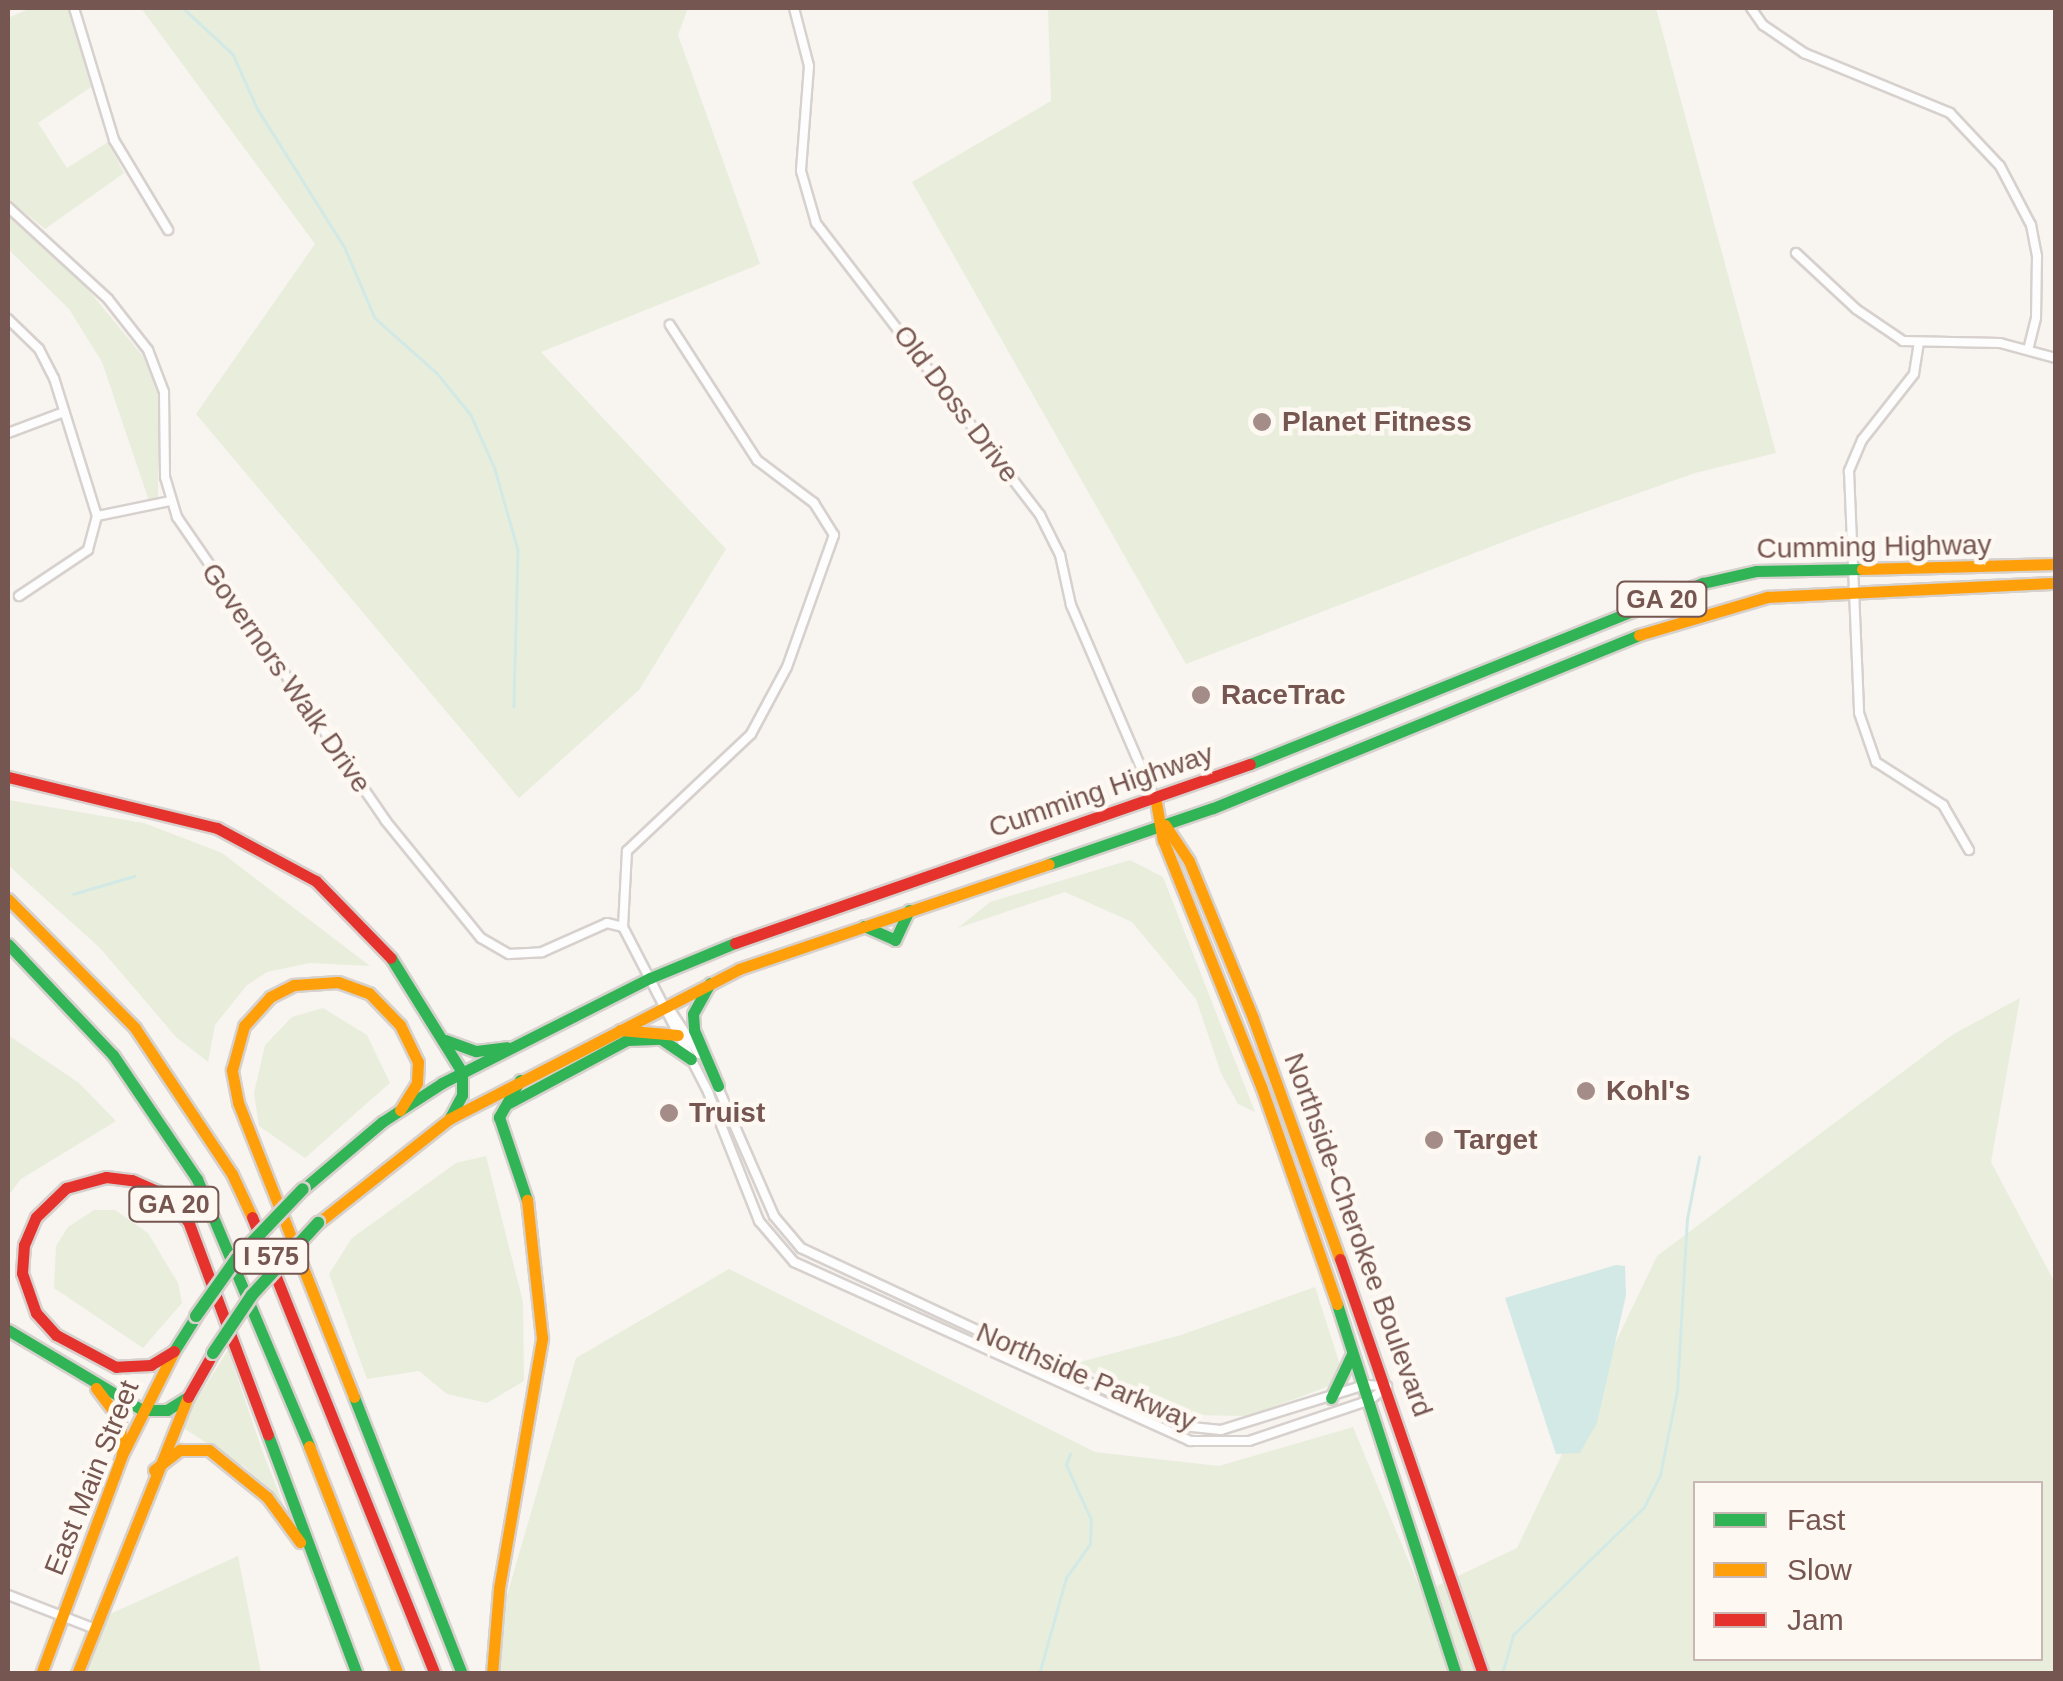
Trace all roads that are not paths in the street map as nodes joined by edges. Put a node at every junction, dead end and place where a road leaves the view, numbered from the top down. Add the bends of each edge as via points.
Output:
1 (74, 8) edge
2 (794, 8) edge
3 (1750, 8) edge
4 (8, 207) edge
5 (168, 230) dead end
6 (1796, 253) dead end
7 (8, 318) edge
8 (670, 324) dead end
9 (1919, 342) junction
10 (2028, 350) junction
11 (2056, 358) edge
12 (64, 412) junction
13 (8, 433) edge
14 (170, 500) junction
15 (98, 516) junction
16 (2056, 564) edge
17 (1849, 569) junction
18 (2056, 584) edge
19 (1850, 592) junction
20 (19, 596) dead end
21 (8, 777) edge
22 (1156, 802) junction
23 (1165, 825) junction
24 (1969, 850) dead end
25 (8, 898) edge
26 (915, 906) junction
27 (623, 927) junction
28 (833, 932) junction
29 (1200, 932) junction
30 (8, 944) edge
31 (1225, 949) junction
32 (650, 978) junction
33 (711, 981) junction
34 (666, 1004) junction
35 (618, 1029) junction
36 (678, 1035) junction
37 (442, 1038) junction
38 (507, 1048) junction
39 (691, 1059) junction
40 (462, 1072) junction
41 (520, 1080) junction
42 (718, 1086) junction
43 (400, 1110) junction
44 (449, 1120) junction
45 (518, 1174) junction
46 (237, 1258) joint
47 (252, 1295) joint
48 (8, 1330) edge
49 (1352, 1350) junction
50 (174, 1351) junction
51 (86, 1378) junction
52 (1365, 1386) junction
53 (1387, 1386) junction
54 (188, 1397) junction
55 (1331, 1398) junction
56 (1370, 1400) junction
57 (142, 1410) junction
58 (122, 1455) junction
59 (154, 1470) junction
60 (8, 1595) edge
61 (326, 1595) junction
62 (63, 1619) junction
63 (95, 1629) junction
64 (1480, 1658) junction
65 (1455, 1669) edge
66 (41, 1674) edge
67 (77, 1674) edge
68 (357, 1674) edge
69 (398, 1674) edge
70 (435, 1674) edge
71 (462, 1674) edge
72 (492, 1674) edge
73 (1482, 1674) edge

1 - 5 street via 114,140
2 - 22 street, Old Doss Drive via 810,66 801,171 816,223 1040,515
3 - 10 street via 1762,26 1804,53 1950,113 2000,166 2031,225 2038,256
4 - 14 street, Governors Walk Drive via 108,299 155,363 166,409
6 - 9 street via 1856,310 1902,341
7 - 12 street via 38,349
8 - 27 street via 757,460 814,503 834,535 786,667 751,734 627,851
9 - 10 street
9 - 17 street via 1914,374 1862,440 1849,471
10 - 11 street
12 - 13 street
12 - 15 street
14 - 15 street
14 - 27 street, Governors Walk Drive via 189,538 384,820 481,938 526,957 606,922
15 - 20 street via 88,550
16 - 17 main road, Cumming Highway / GA 20
17 - 19 street
17 - 22 main road, Cumming Highway / GA 20 via 1756,571 1703,583
18 - 19 main road, Cumming Highway / GA 20
19 - 23 main road, Cumming Highway / GA 20 via 1767,596 1708,610
19 - 24 street via 1859,712 1876,762 1943,805
21 - 37 main road via 193,820 281,858 368,928
22 - 23 main road, Northside-Cherokee Boulevard
22 - 32 main road, Cumming Highway / GA 20 via 808,913
23 - 26 main road, Cumming Highway / GA 20
23 - 29 main road, Northside-Cherokee Boulevard via 1163,840
23 - 31 main road, Northside-Cherokee Boulevard via 1177,834
25 - 70 main road, I 575 via 135,1028 232,1174 272,1258
26 - 28 main road, Cumming Highway / GA 20
26 - 28 main road via 902,916 895,940 876,926
27 - 32 street
28 - 33 main road, Cumming Highway / GA 20
29 - 31 main road
29 - 49 main road, Northside-Cherokee Boulevard
30 - 69 main road, I 575 via 114,1055 197,1179
31 - 53 main road, Northside-Cherokee Boulevard
32 - 34 street
32 - 38 main road, Cumming Highway / GA 20
33 - 34 main road, Cumming Highway / GA 20
33 - 42 main road via 693,1014 694,1030
34 - 35 main road, Cumming Highway / GA 20
34 - 36 street, Northside Parkway
34 - 42 street, Northside Parkway
35 - 36 main road
35 - 41 main road, Cumming Highway / GA 20
36 - 39 street, Northside Parkway
37 - 38 main road via 476,1051
37 - 40 main road
38 - 40 main road, Cumming Highway / GA 20
39 - 45 main road via 661,1039 640,1037 514,1097 505,1122
39 - 56 street, Northside Parkway via 759,1221 801,1267 1190,1441 1249,1441
40 - 43 main road, Cumming Highway / GA 20
40 - 44 main road via 462,1094
41 - 44 main road, Cumming Highway
41 - 45 main road via 500,1117
42 - 55 street, Northside Parkway via 774,1216 790,1239 823,1261 1192,1426 1241,1428
43 - 46 main road, Cumming Highway / GA 20, bridge via 303,1189
43 - 71 main road via 417,1082 418,1062 400,1025 369,993 338,982 294,985 260,1006 244,1026 232,1070 238,1102
44 - 47 main road, Cumming Highway, bridge via 378,1168
45 - 72 main road via 538,1251 542,1338 499,1588
46 - 50 main road, East Main Street / GA 20, bridge
47 - 54 main road, East Main Street, bridge
48 - 51 main road
49 - 52 main road, Northside-Cherokee Boulevard
49 - 55 main road via 1344,1381
50 - 57 main road, East Main Street
50 - 61 main road, GA 20 via 151,1365 116,1366 56,1335 36,1312 22,1273 24,1244 36,1218 66,1188 120,1178 154,1189 182,1212
51 - 57 main road
51 - 58 main road via 120,1420
52 - 53 street, Northside Parkway
52 - 55 street, Northside Parkway
52 - 56 main road, Northside-Cherokee Boulevard
53 - 56 street, Northside Parkway
53 - 64 main road, Northside-Cherokee Boulevard
54 - 57 main road via 167,1410
54 - 59 main road, East Main Street
56 - 65 main road, Northside-Cherokee Boulevard
57 - 58 main road, East Main Street
58 - 62 main road, East Main Street
59 - 61 main road via 194,1447 229,1464 289,1525
59 - 63 main road, East Main Street
60 - 62 street
61 - 68 main road, GA 20
62 - 63 street
62 - 66 main road, East Main Street
63 - 67 main road, East Main Street
64 - 65 main road
64 - 73 main road, Northside-Cherokee Boulevard

